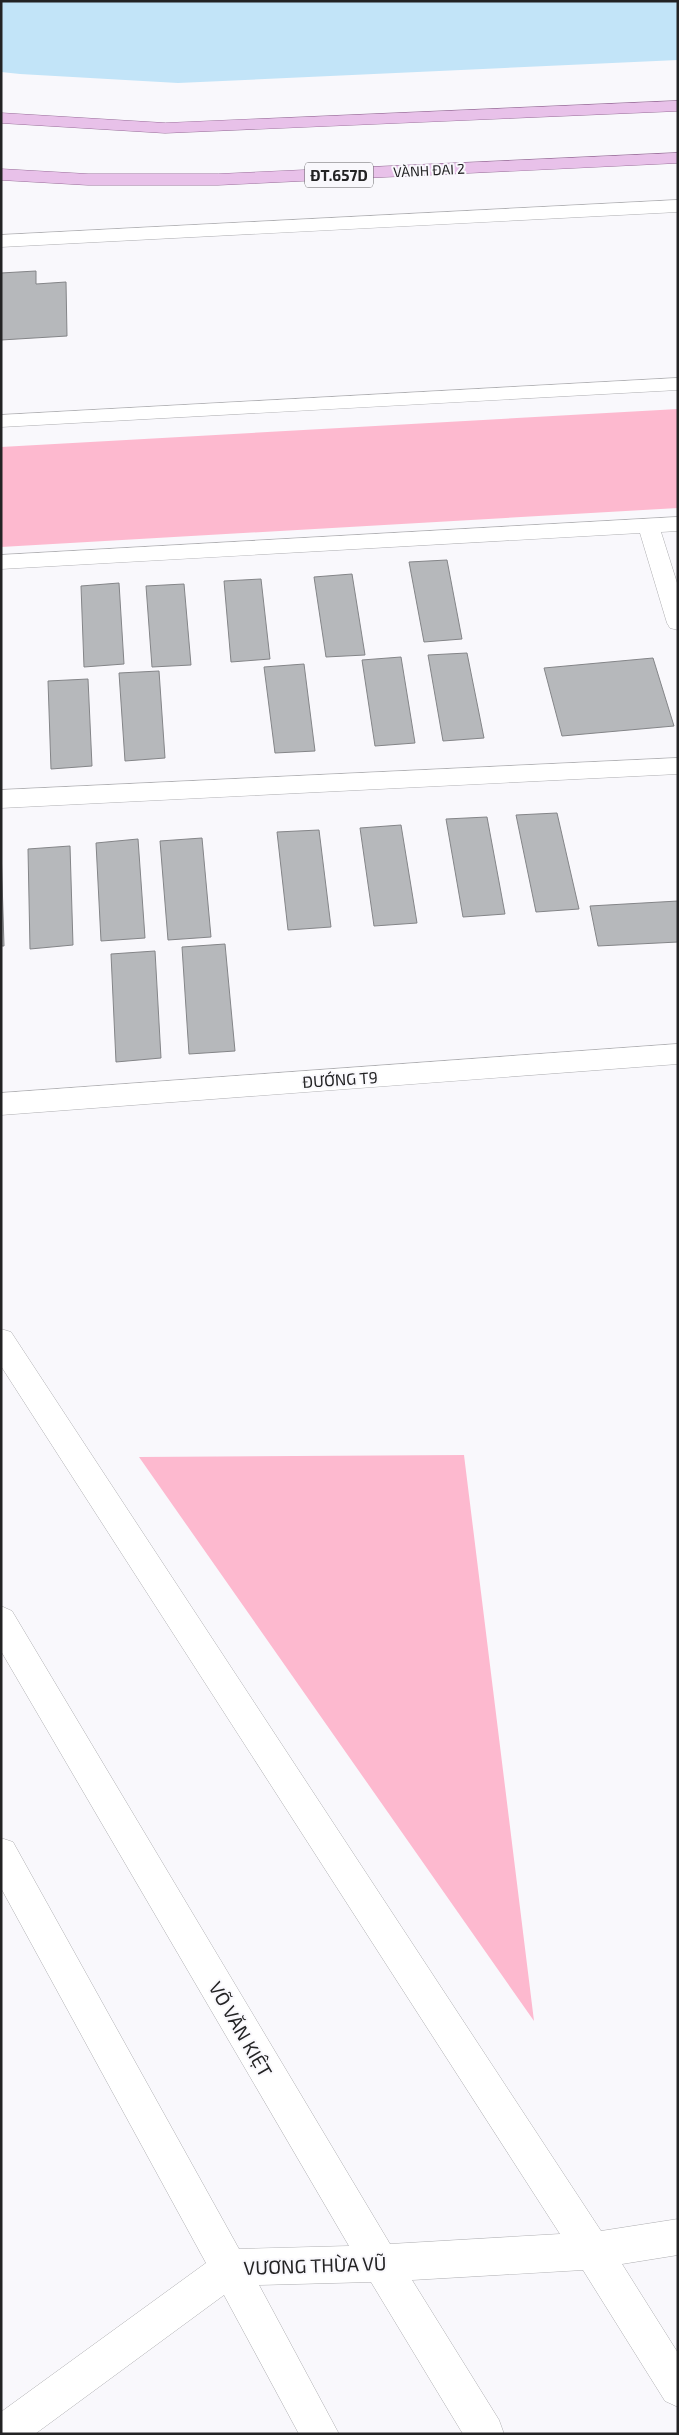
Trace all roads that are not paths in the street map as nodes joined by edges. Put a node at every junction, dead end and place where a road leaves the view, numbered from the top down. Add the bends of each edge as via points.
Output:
1 (678, 106) edge
2 (1, 118) edge
3 (678, 158) edge
4 (1, 174) edge
5 (678, 206) edge
6 (1, 241) edge
7 (678, 384) edge
8 (1, 421) edge
9 (678, 524) edge
10 (648, 525) junction
11 (1, 562) edge
12 (678, 623) edge
13 (678, 766) edge
14 (1, 799) edge
15 (678, 1054) edge
16 (1, 1104) edge
17 (1, 1341) edge
18 (1, 1621) edge
19 (1, 1854) edge
20 (678, 2237) edge
21 (592, 2251) junction
22 (380, 2263) junction
23 (230, 2268) junction
24 (678, 2388) edge
25 (3, 2434) edge
26 (320, 2434) edge
27 (485, 2434) edge

1 - 2 main road via 165,128
3 - 4 main road, VÀNH ĐAI 2 / ĐT.657D via 225,180 141,181
5 - 6 street
7 - 8 street
9 - 10 street
10 - 11 street
10 - 12 street
13 - 14 street
15 - 16 street, ĐƯỚNG T9
17 - 21 street
18 - 22 street, VÕ VĂN KIỆT
19 - 23 street
20 - 21 street, VƯƠNG THỪA VŨ
21 - 22 street, VƯƠNG THỪA VŨ
21 - 24 street
22 - 23 street, VƯƠNG THỪA VŨ
22 - 27 street, VÕ VĂN KIỆT
23 - 25 street, VƯƠNG THỪA VŨ
23 - 26 street

